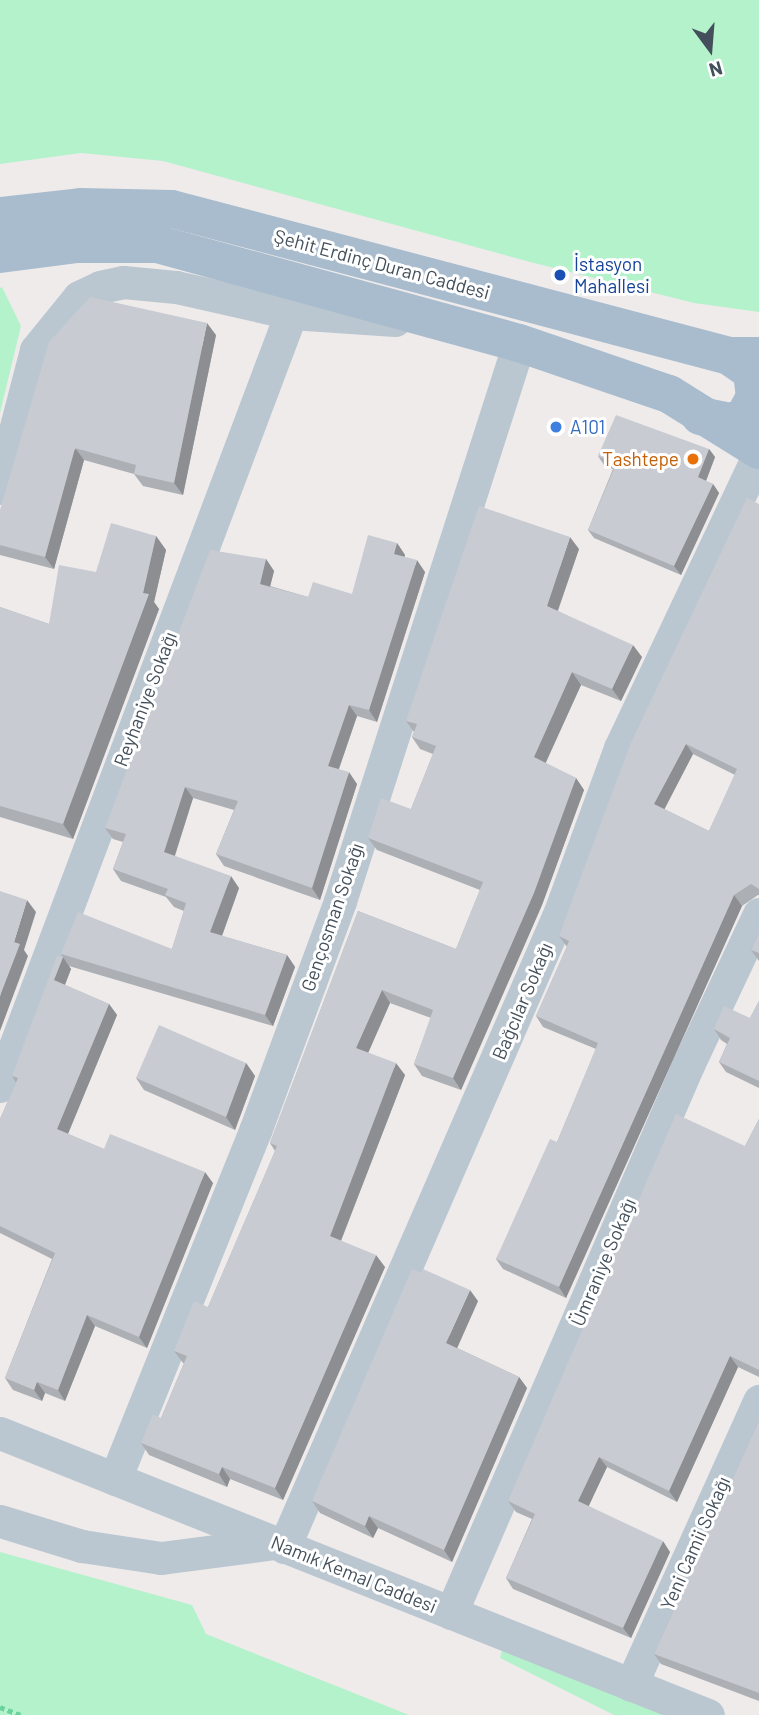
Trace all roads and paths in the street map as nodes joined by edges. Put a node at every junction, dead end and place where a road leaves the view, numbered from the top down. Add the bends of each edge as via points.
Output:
1 (0, 216) edge
2 (0, 254) edge
3 (291, 313) junction
4 (450, 323) junction
5 (519, 343) junction
6 (744, 356) edge
7 (698, 415) junction
8 (759, 452) edge
9 (0, 488) edge
10 (759, 914) edge
11 (0, 1086) edge
12 (759, 1401) edge
13 (0, 1433) edge
14 (115, 1479) junction
15 (0, 1521) edge
16 (280, 1545) junction
17 (451, 1613) junction
18 (631, 1685) junction
19 (0, 1707) edge
20 (22, 1715) edge
21 (708, 1715) edge

1 - 6 main road, Şehit Erdinç Duran Caddesi via 81,206 172,209
2 - 4 main road, Şehit Erdinç Duran Caddesi via 77,244 157,244
3 - 4 street
3 - 9 street via 176,287 122,282 79,297 36,351
3 - 11 street, Reyhaniye Sokağı
4 - 5 main road, Şehit Erdinç Duran Caddesi
5 - 7 main road, Şehit Erdinç Duran Caddesi via 669,394
5 - 14 street, Gençosman Sokağı via 340,901 255,1131
6 - 7 main road via 752,372 755,397 744,416 732,422
7 - 8 main road, Şehit Erdinç Duran Caddesi
8 - 16 street, Bağcılar Sokağı via 620,748 560,912
10 - 17 street, Ümraniye Sokağı via 688,1065
12 - 18 street, Yeni Camii Sokağı
13 - 14 street, Namık Kemal Caddesi
14 - 16 street, Namık Kemal Caddesi
15 - 16 street via 82,1546 161,1558
16 - 17 street, Namık Kemal Caddesi
17 - 18 street, Namık Kemal Caddesi
18 - 21 street, Namık Kemal Caddesi
19 - 20 path

